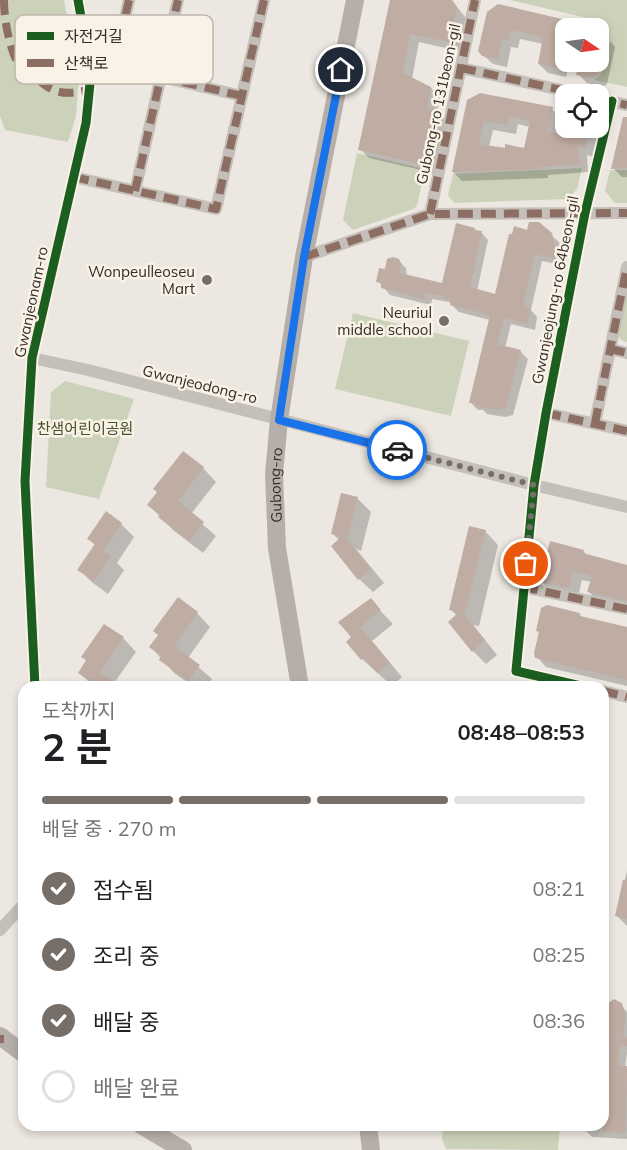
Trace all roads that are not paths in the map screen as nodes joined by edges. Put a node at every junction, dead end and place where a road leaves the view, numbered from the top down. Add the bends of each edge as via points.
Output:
1 (78, 0) edge
2 (129, 0) edge
3 (178, 0) edge
4 (264, 0) edge
5 (355, 0) edge
6 (476, 0) edge
7 (81, 15) edge
8 (126, 15) edge
9 (174, 15) edge
10 (461, 68) junction
11 (91, 84) edge
12 (158, 84) edge
13 (190, 84) edge
14 (555, 89) edge
15 (242, 96) junction
16 (609, 101) edge
17 (612, 101) junction
18 (627, 105) edge
19 (74, 177) junction
20 (135, 190) junction
21 (585, 213) junction
22 (627, 213) edge
23 (430, 214) junction
24 (304, 257) junction
25 (627, 267) edge
26 (609, 349) junction
27 (627, 353) edge
28 (32, 358) junction
29 (546, 412) junction
30 (279, 420) junction
31 (595, 423) junction
32 (627, 431) edge
33 (534, 485) junction
34 (627, 507) edge
35 (523, 587) junction
36 (627, 609) edge
37 (35, 681) edge
38 (299, 681) edge
39 (559, 681) edge
40 (609, 692) edge
41 (627, 697) edge
42 (18, 910) edge
43 (0, 930) edge
44 (0, 1036) edge
45 (18, 1050) edge
46 (151, 1131) edge
47 (369, 1131) edge
48 (183, 1150) edge
49 (371, 1150) edge

1 - 7 street, Gwanjeonam-ro
2 - 8 street
3 - 9 street
4 - 15 street
5 - 24 main road, Gubong-ro
6 - 10 street, Gubong-ro 131beon-gil
10 - 14 street
10 - 23 street, Gubong-ro 131beon-gil
11 - 19 street, Gwanjeonam-ro
12 - 20 street
13 - 15 street
15 - 20 street via 216,209
16 - 17 street
17 - 18 street
17 - 21 street, Gwanjeojung-ro 64beon-gil
19 - 20 street
19 - 28 street, Gwanjeonam-ro
21 - 22 street
21 - 23 street
21 - 29 street, Gwanjeojung-ro 64beon-gil
23 - 24 street
24 - 30 main road, Gubong-ro
25 - 26 street
26 - 27 street
26 - 31 street
28 - 30 street, Gwanjeodong-ro
28 - 37 street, Gwanjeonam-ro via 25,481
29 - 31 street
29 - 33 street, Gwanjeojung-ro 64beon-gil
30 - 33 street, Gwanjeodong-ro
30 - 38 main road, Gubong-ro via 274,474 277,548
31 - 32 street
33 - 34 street, Gwanjeodong-ro
33 - 35 street
35 - 36 street
35 - 39 street via 516,671
40 - 41 street
42 - 43 street
44 - 45 main road
46 - 48 main road
47 - 49 main road

